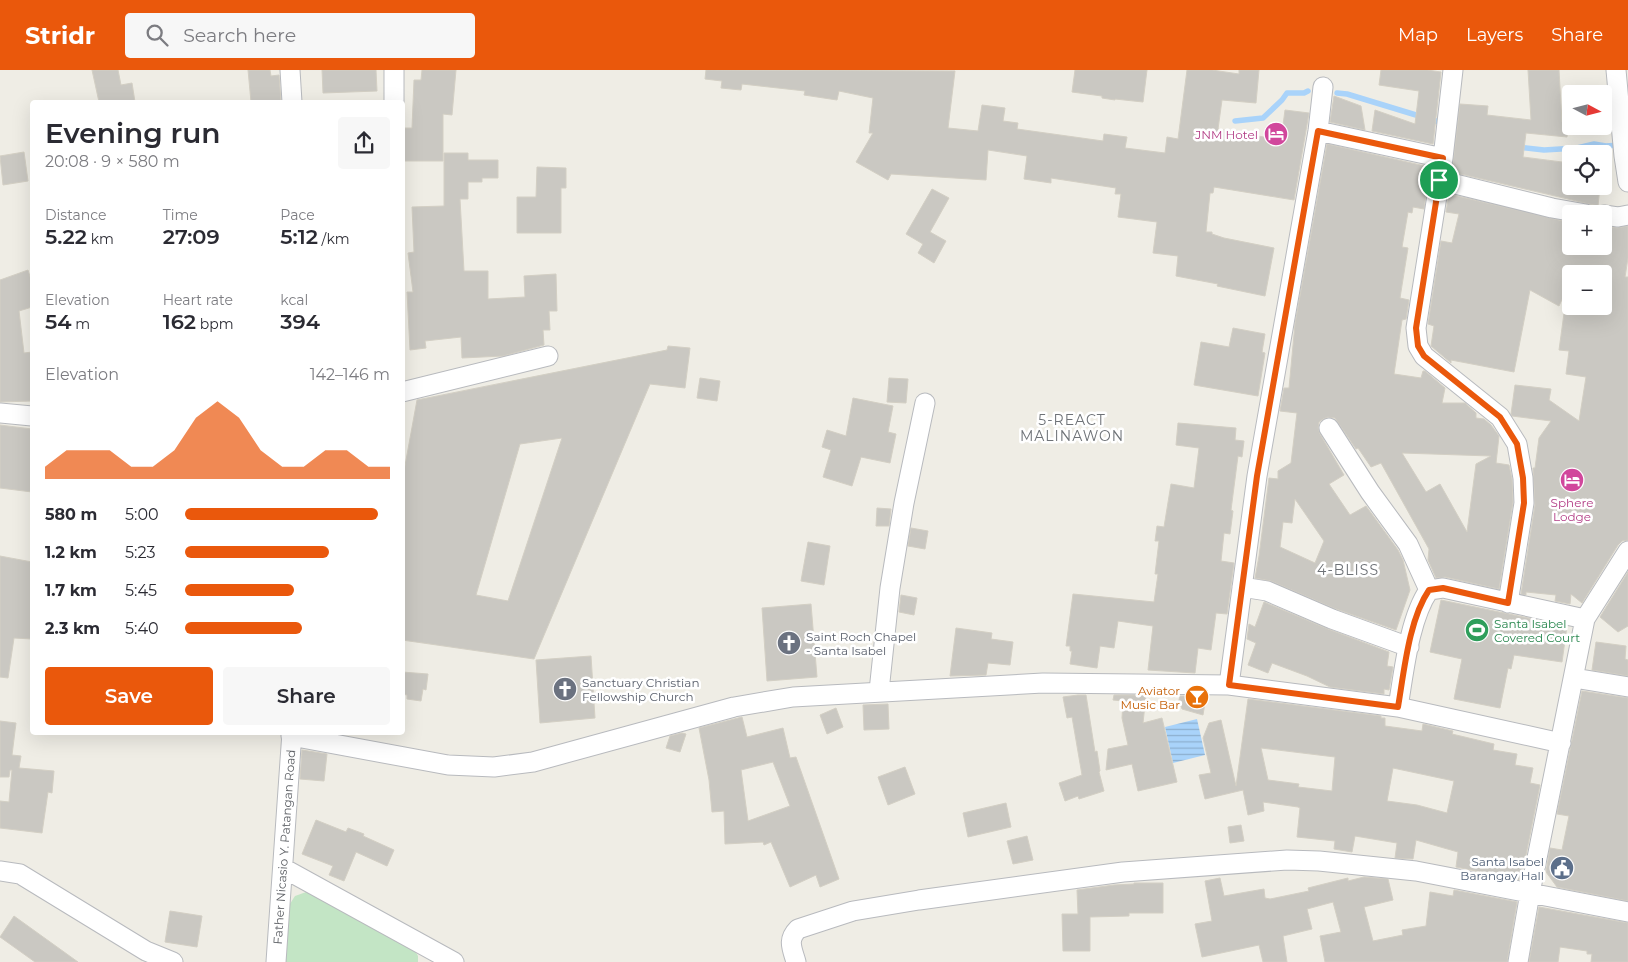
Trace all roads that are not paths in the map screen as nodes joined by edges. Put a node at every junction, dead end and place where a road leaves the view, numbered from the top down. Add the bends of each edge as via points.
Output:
1 (290, 70) edge
2 (394, 70) edge
3 (1453, 70) edge
4 (1616, 70) edge
5 (1323, 87) dead end
6 (292, 100) edge
7 (394, 100) edge
8 (1318, 131) junction
9 (1444, 149) junction
10 (1439, 180) junction
11 (1628, 182) edge
12 (1562, 210) edge
13 (1628, 215) edge
14 (1612, 217) edge
15 (548, 356) dead end
16 (405, 391) edge
17 (925, 403) dead end
18 (0, 413) edge
19 (30, 416) edge
20 (1329, 428) dead end
21 (1628, 551) edge
22 (1242, 587) junction
23 (1429, 590) junction
24 (1508, 603) junction
25 (1585, 619) junction
26 (1409, 646) junction
27 (1574, 678) junction
28 (1229, 685) junction
29 (1628, 687) edge
30 (879, 691) junction
31 (1398, 707) junction
32 (292, 735) edge
33 (297, 735) edge
34 (1561, 743) junction
35 (283, 868) junction
36 (0, 871) edge
37 (1530, 893) junction
38 (1628, 912) edge
39 (431, 956) edge
40 (173, 962) edge
41 (276, 962) edge
42 (454, 962) edge
43 (796, 962) edge
44 (1518, 962) edge

1 - 6 street
2 - 7 street
3 - 9 street
4 - 11 street
5 - 8 street
8 - 9 street
8 - 22 street via 1257,476
9 - 10 street
10 - 12 street
10 - 24 street via 1416,328 1418,346 1424,356 1500,417 1517,444 1524,503
13 - 14 street
15 - 16 street
17 - 30 street via 899,531
18 - 19 street
20 - 23 street via 1408,544
21 - 25 street
22 - 26 street via 1267,591 1332,619
22 - 28 street
23 - 24 street via 1443,588
23 - 26 street
24 - 25 street
25 - 27 street
26 - 31 street
27 - 29 street
27 - 34 street
28 - 30 street via 1043,683
28 - 31 street
30 - 33 street via 793,697 734,707 533,762 494,767 448,765
31 - 34 street
32 - 35 street, Father Nicasio Y. Patangan Road
34 - 37 street
35 - 39 street
35 - 41 street, Father Nicasio Y. Patangan Road
36 - 40 street via 20,874 146,951
37 - 38 street
37 - 43 street via 1416,871 1319,861 1123,872 853,911 798,929 792,934
37 - 44 street
39 - 42 street

